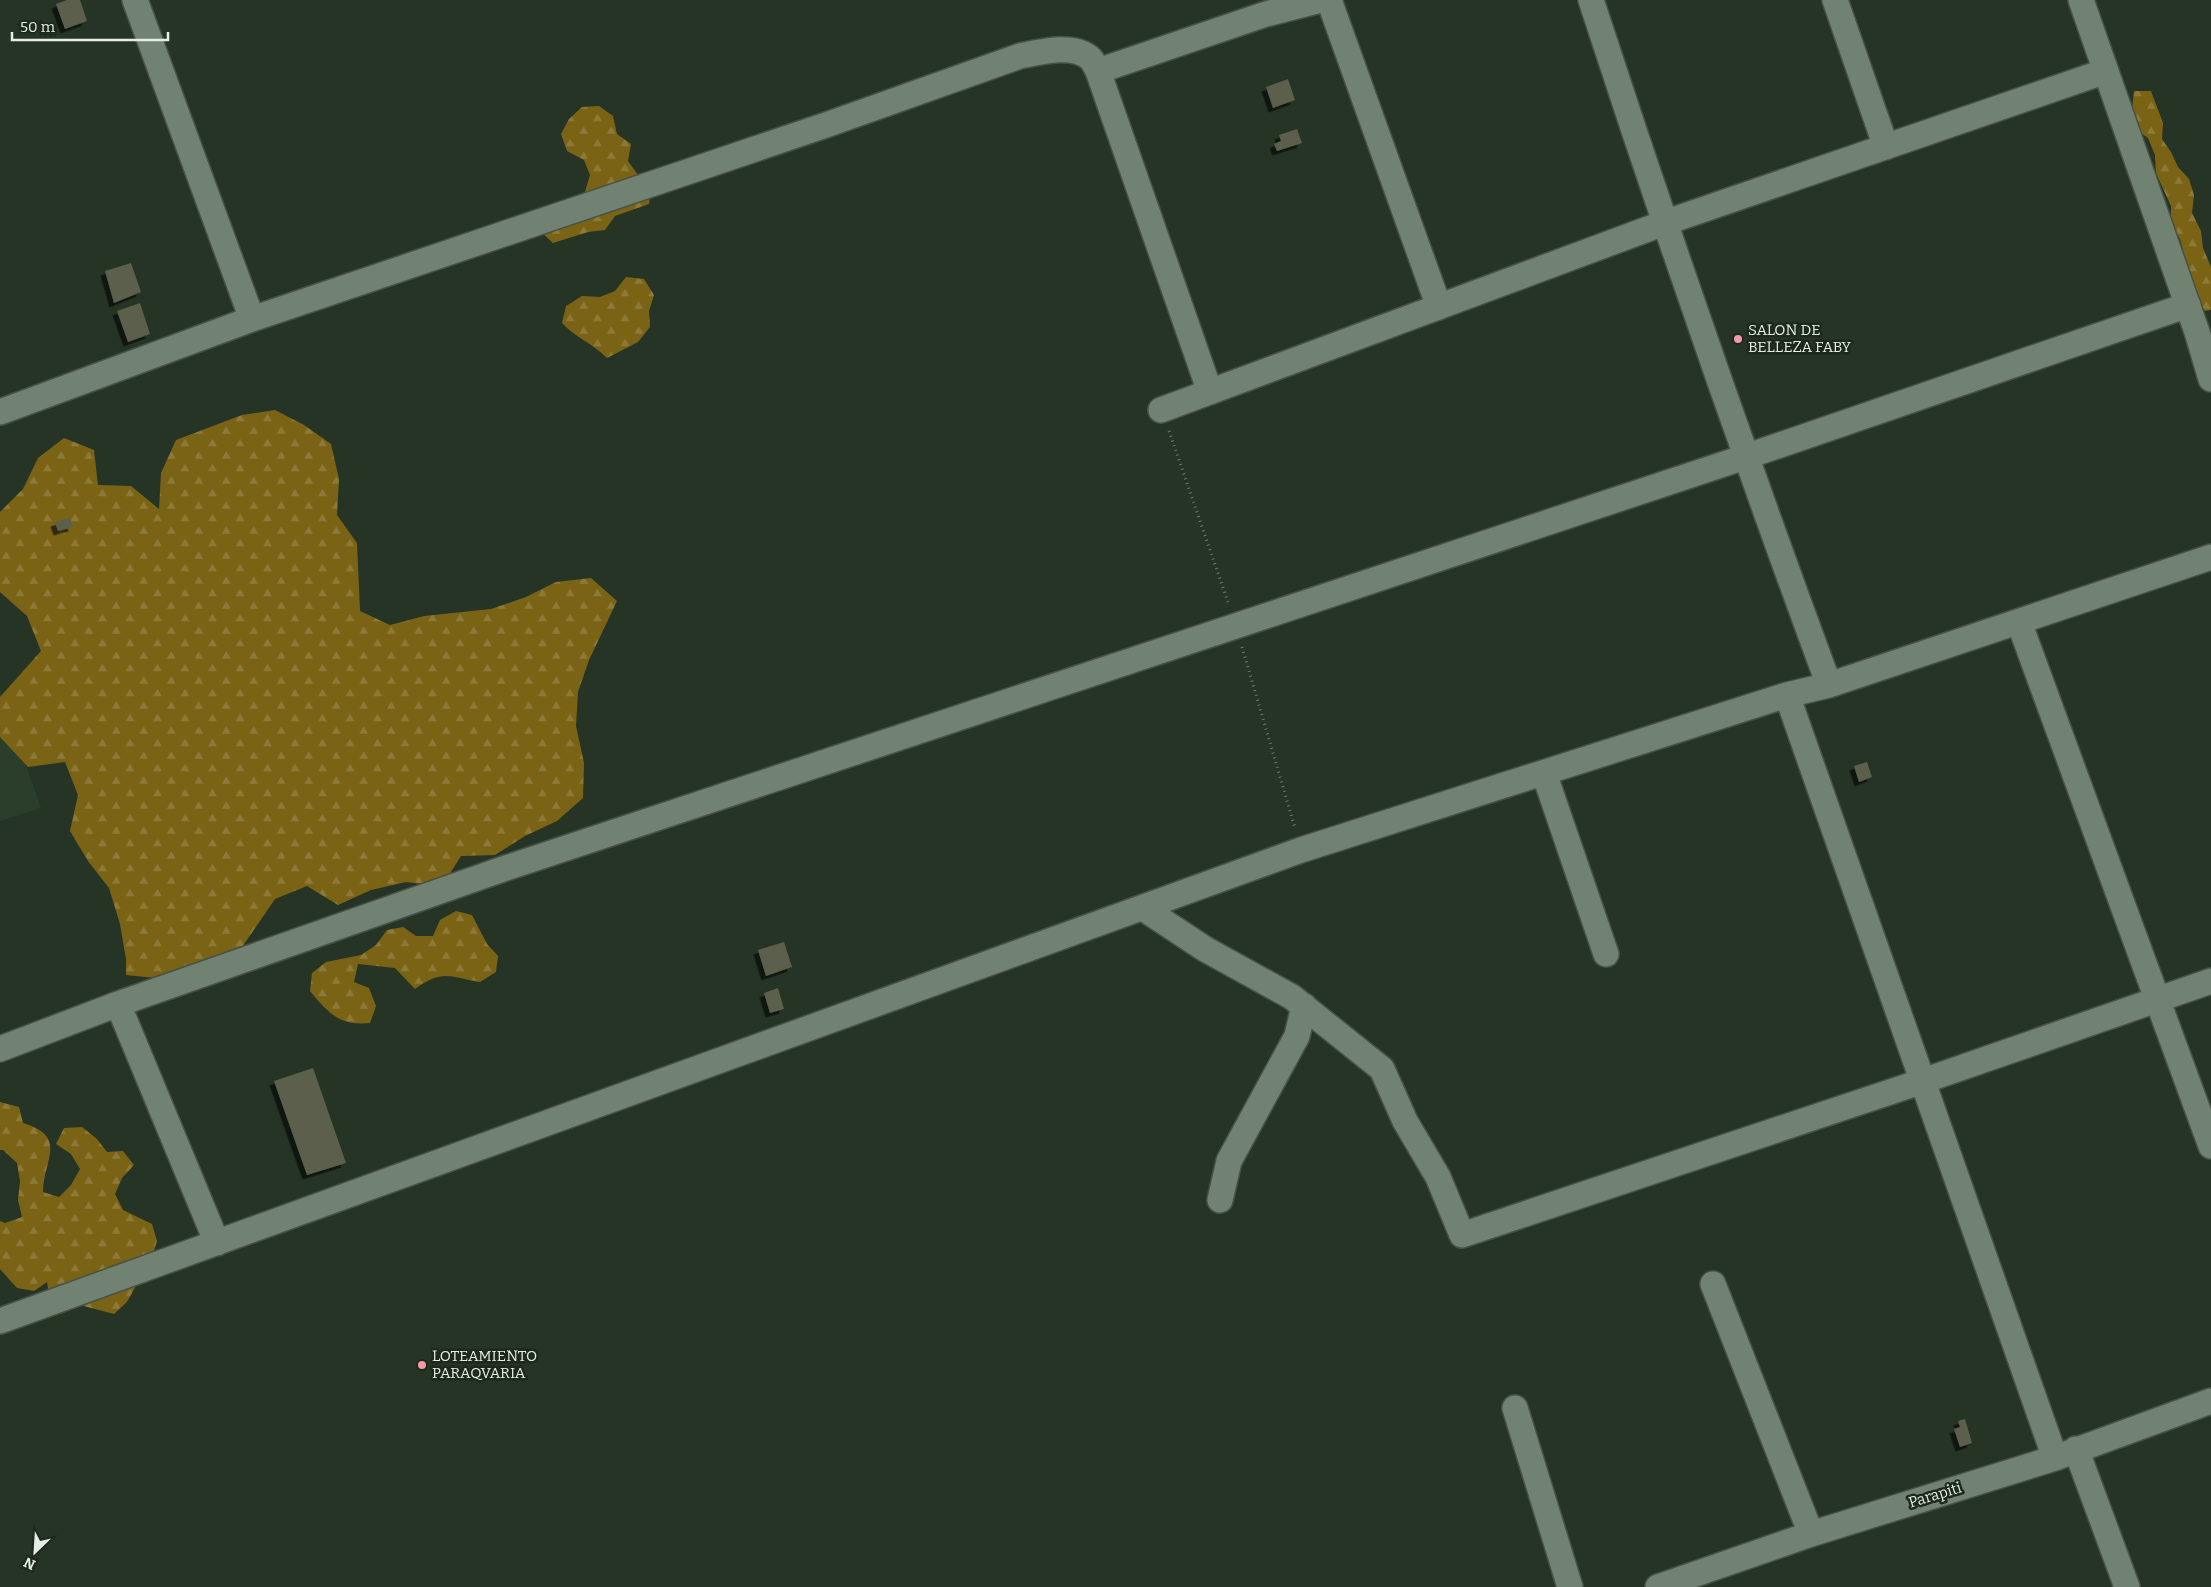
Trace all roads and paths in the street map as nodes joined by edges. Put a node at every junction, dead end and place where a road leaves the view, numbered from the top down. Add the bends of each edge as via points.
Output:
1 (135, 0) edge
2 (1321, 0) edge
3 (1329, 0) edge
4 (1591, 0) edge
5 (1835, 0) edge
6 (2081, 0) edge
7 (1263, 7) edge
8 (1098, 71) junction
9 (2106, 71) junction
10 (1886, 147) junction
11 (1664, 223) junction
12 (2188, 304) junction
13 (1439, 307) junction
14 (252, 319) junction
15 (2204, 329) edge
16 (2211, 379) edge
17 (1210, 392) junction
18 (1161, 410) dead end
19 (0, 412) edge
20 (1745, 457) junction
21 (2211, 558) edge
22 (2019, 622) junction
23 (1829, 685) junction
24 (1787, 695) junction
25 (1544, 773) junction
26 (1142, 908) junction
27 (1606, 954) dead end
28 (2211, 982) edge
29 (2158, 1000) junction
30 (118, 1004) junction
31 (1304, 1006) junction
32 (0, 1049) edge
33 (1923, 1081) junction
34 (2211, 1146) edge
35 (1220, 1200) dead end
36 (217, 1243) junction
37 (1713, 1284) dead end
38 (0, 1321) edge
39 (2211, 1401) edge
40 (1515, 1408) dead end
41 (2065, 1453) junction
42 (1811, 1534) junction
43 (1570, 1587) edge
44 (1658, 1587) edge
45 (2127, 1587) edge

1 - 14 street
2 - 7 street
3 - 13 street
4 - 11 street
5 - 10 street
6 - 9 street
7 - 8 street
8 - 14 street via 1090,58 1074,50 1020,56
8 - 17 street
9 - 10 street
9 - 12 street
10 - 11 street
11 - 13 street
11 - 20 street
12 - 15 street
12 - 20 street
13 - 17 street
14 - 19 street
15 - 16 street
17 - 18 street
20 - 23 street
20 - 30 street via 516,865
21 - 22 street
22 - 23 street
22 - 29 street
23 - 24 street
24 - 25 street
24 - 33 street
25 - 26 street via 1302,850
25 - 27 street
26 - 31 street
26 - 36 street
28 - 29 street
29 - 33 street
29 - 34 street
30 - 32 street
30 - 36 street
31 - 33 street via 1382,1069 1405,1121 1438,1177 1462,1234
31 - 35 street via 1297,1036 1229,1161
33 - 41 street
36 - 38 street
37 - 42 street
39 - 41 street, Parapiti
40 - 43 street
41 - 42 street, Parapiti
41 - 45 street
42 - 44 street, Parapiti

